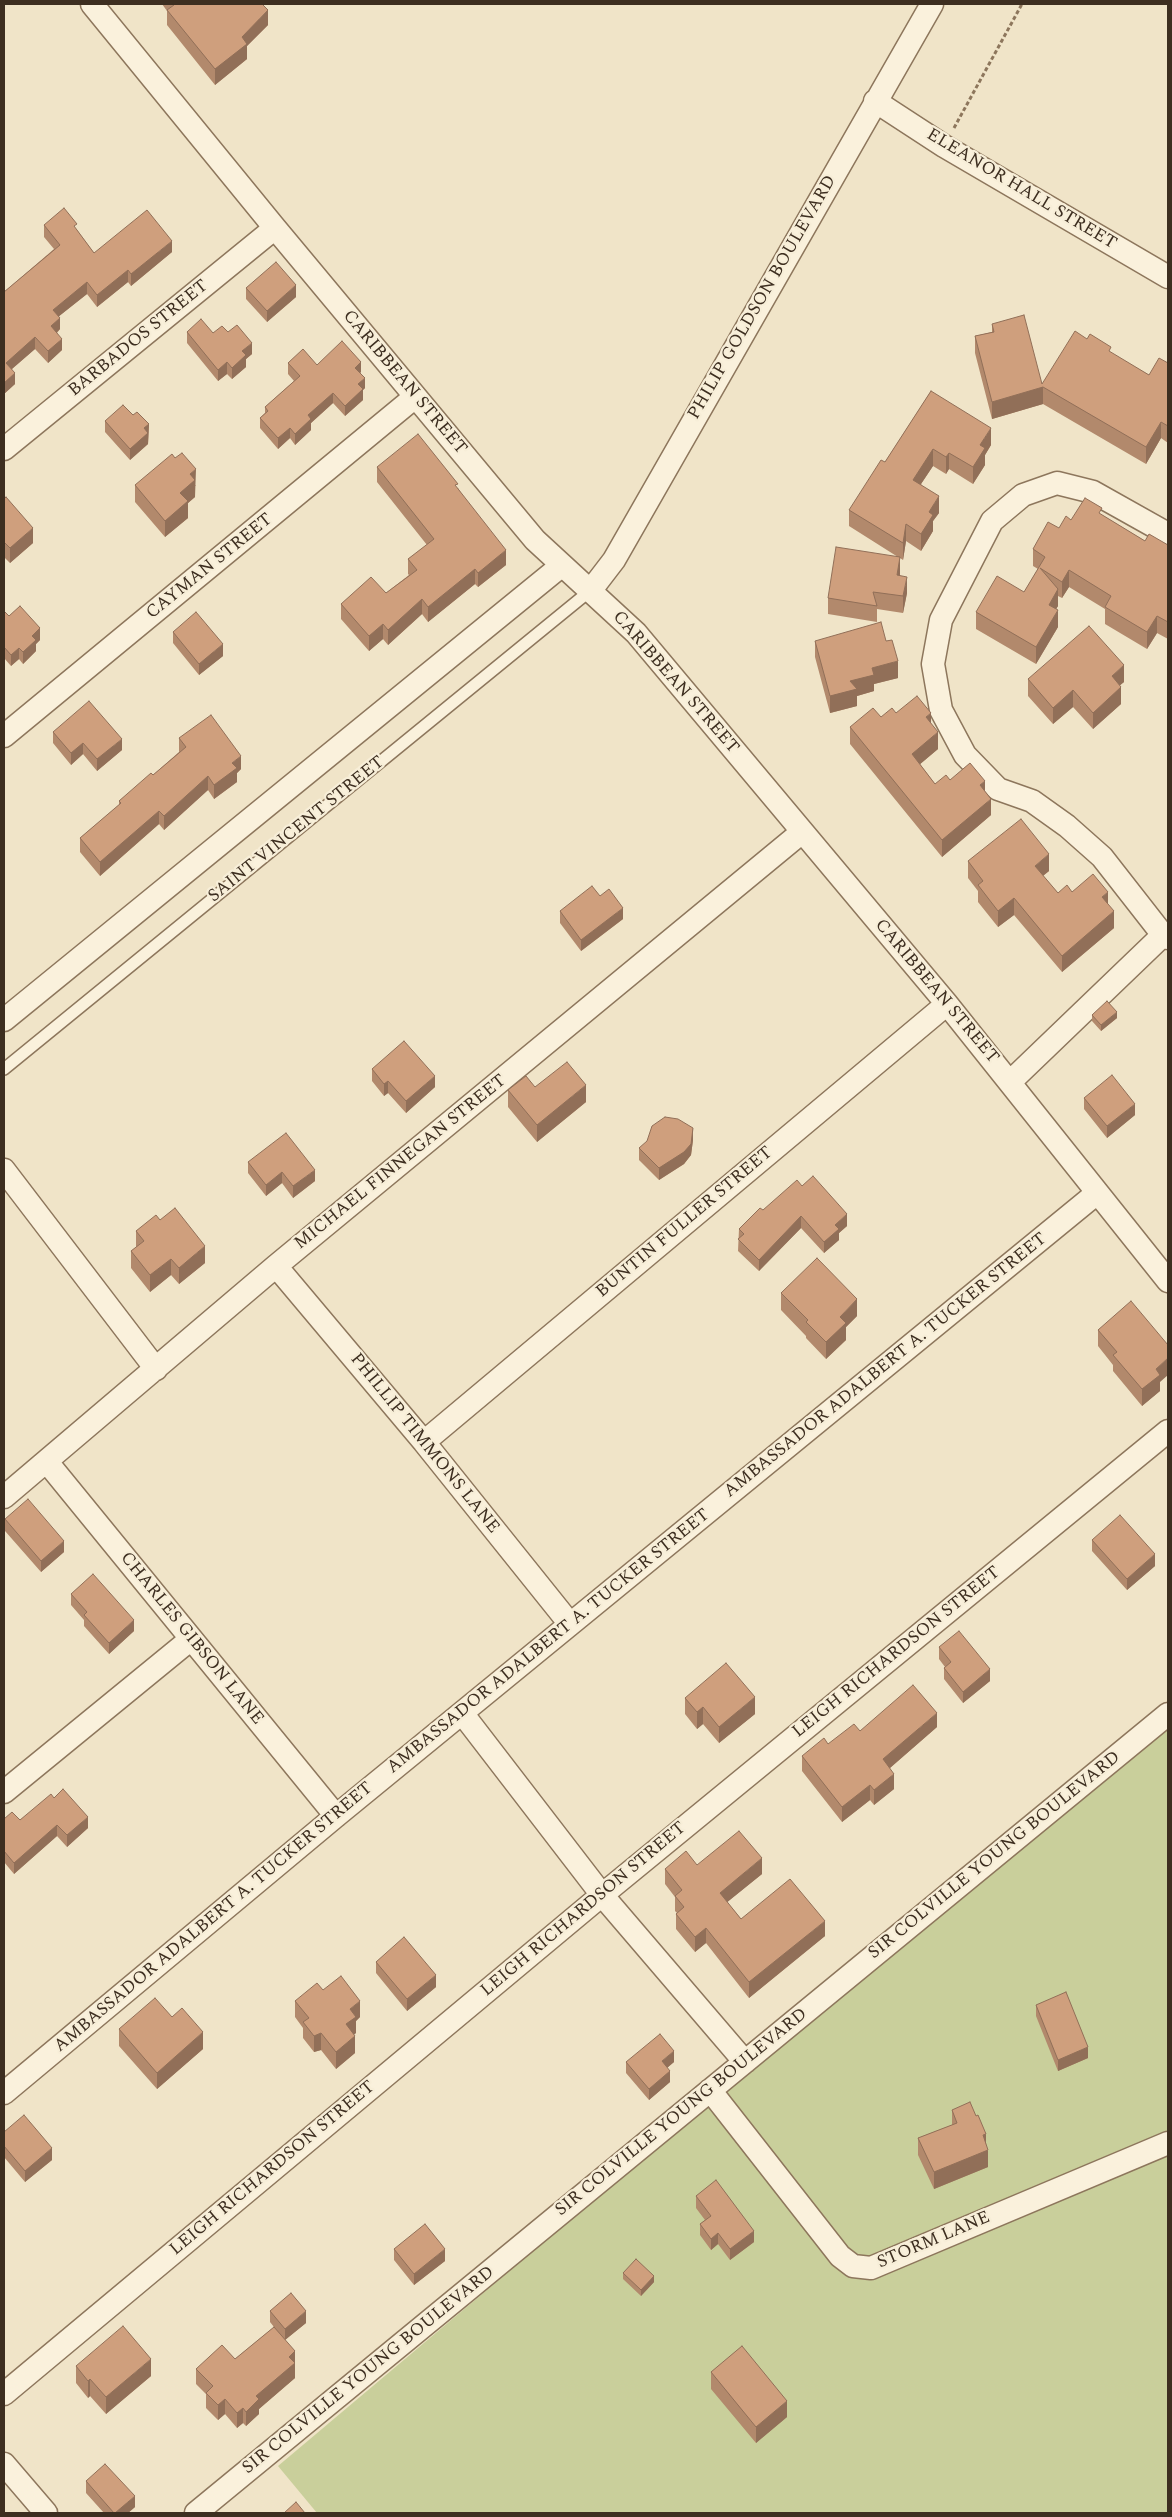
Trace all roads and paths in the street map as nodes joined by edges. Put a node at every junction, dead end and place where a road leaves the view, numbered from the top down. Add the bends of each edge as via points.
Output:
1 (92, 4) edge
2 (932, 4) edge
3 (1022, 4) edge
4 (876, 101) junction
5 (944, 146) junction
6 (275, 228) junction
7 (1168, 277) edge
8 (416, 397) junction
9 (4, 449) edge
10 (1168, 534) edge
11 (562, 566) junction
12 (591, 590) junction
13 (4, 736) edge
14 (802, 832) junction
15 (1166, 936) edge
16 (947, 1004) junction
17 (4, 1020) edge
18 (4, 1069) edge
19 (1010, 1082) junction
20 (4, 1170) edge
21 (1097, 1193) junction
22 (276, 1266) junction
23 (1168, 1281) edge
24 (156, 1369) junction
25 (1168, 1431) edge
26 (424, 1442) junction
27 (47, 1462) junction
28 (4, 1497) edge
29 (570, 1624) junction
30 (191, 1639) junction
31 (462, 1713) junction
32 (1168, 1714) edge
33 (4, 1792) edge
34 (336, 1816) junction
35 (602, 1895) junction
36 (745, 2062) junction
37 (710, 2090) junction
38 (4, 2093) edge
39 (1168, 2142) edge
40 (4, 2394) edge
41 (4, 2464) edge
42 (46, 2513) edge
43 (196, 2513) edge

1 - 6 street, CARIBBEAN STREET
2 - 4 street, PHILIP GOLDSON BOULEVARD
3 - 5 path
4 - 5 street, ELEANOR HALL STREET
4 - 12 street, PHILIP GOLDSON BOULEVARD via 614,560
5 - 7 street, ELEANOR HALL STREET
6 - 8 street, CARIBBEAN STREET
6 - 9 street, BARBADOS STREET
8 - 11 street, CARIBBEAN STREET via 535,540
8 - 13 street, CAYMAN STREET
10 - 15 street via 1093,492 1057,483 1022,496 992,521 941,620 934,664 941,710 965,755 998,789 1032,801 1068,826 1102,857
11 - 12 street, CARIBBEAN STREET
11 - 17 street
12 - 14 street, CARIBBEAN STREET via 636,632
12 - 18 lane, SAINT VINCENT STREET
14 - 16 street, CARIBBEAN STREET
14 - 22 street, MICHAEL FINNEGAN STREET
15 - 19 street
16 - 19 street, CARIBBEAN STREET
16 - 26 street, BUNTIN FULLER STREET
19 - 21 street, CARIBBEAN STREET
20 - 24 street
21 - 23 street, CARIBBEAN STREET
21 - 29 street, AMBASSADOR ADALBERT A. TUCKER STREET
22 - 24 street, MICHAEL FINNEGAN STREET
22 - 26 street, PHILLIP TIMMONS LANE
24 - 27 street, MICHAEL FINNEGAN STREET
25 - 35 street, LEIGH RICHARDSON STREET
26 - 29 street, PHILLIP TIMMONS LANE
27 - 28 street, MICHAEL FINNEGAN STREET
27 - 30 street, CHARLES GIBSON LANE
29 - 31 street, AMBASSADOR ADALBERT A. TUCKER STREET
30 - 33 street
30 - 34 street, CHARLES GIBSON LANE
31 - 34 street, AMBASSADOR ADALBERT A. TUCKER STREET
31 - 35 street
32 - 36 street, SIR COLVILLE YOUNG BOULEVARD
34 - 38 street, AMBASSADOR ADALBERT A. TUCKER STREET
35 - 36 street
35 - 40 street, LEIGH RICHARDSON STREET
36 - 37 street, SIR COLVILLE YOUNG BOULEVARD
37 - 39 street, STORM LANE via 840,2256 852,2266 871,2268
37 - 43 street, SIR COLVILLE YOUNG BOULEVARD
41 - 42 street

